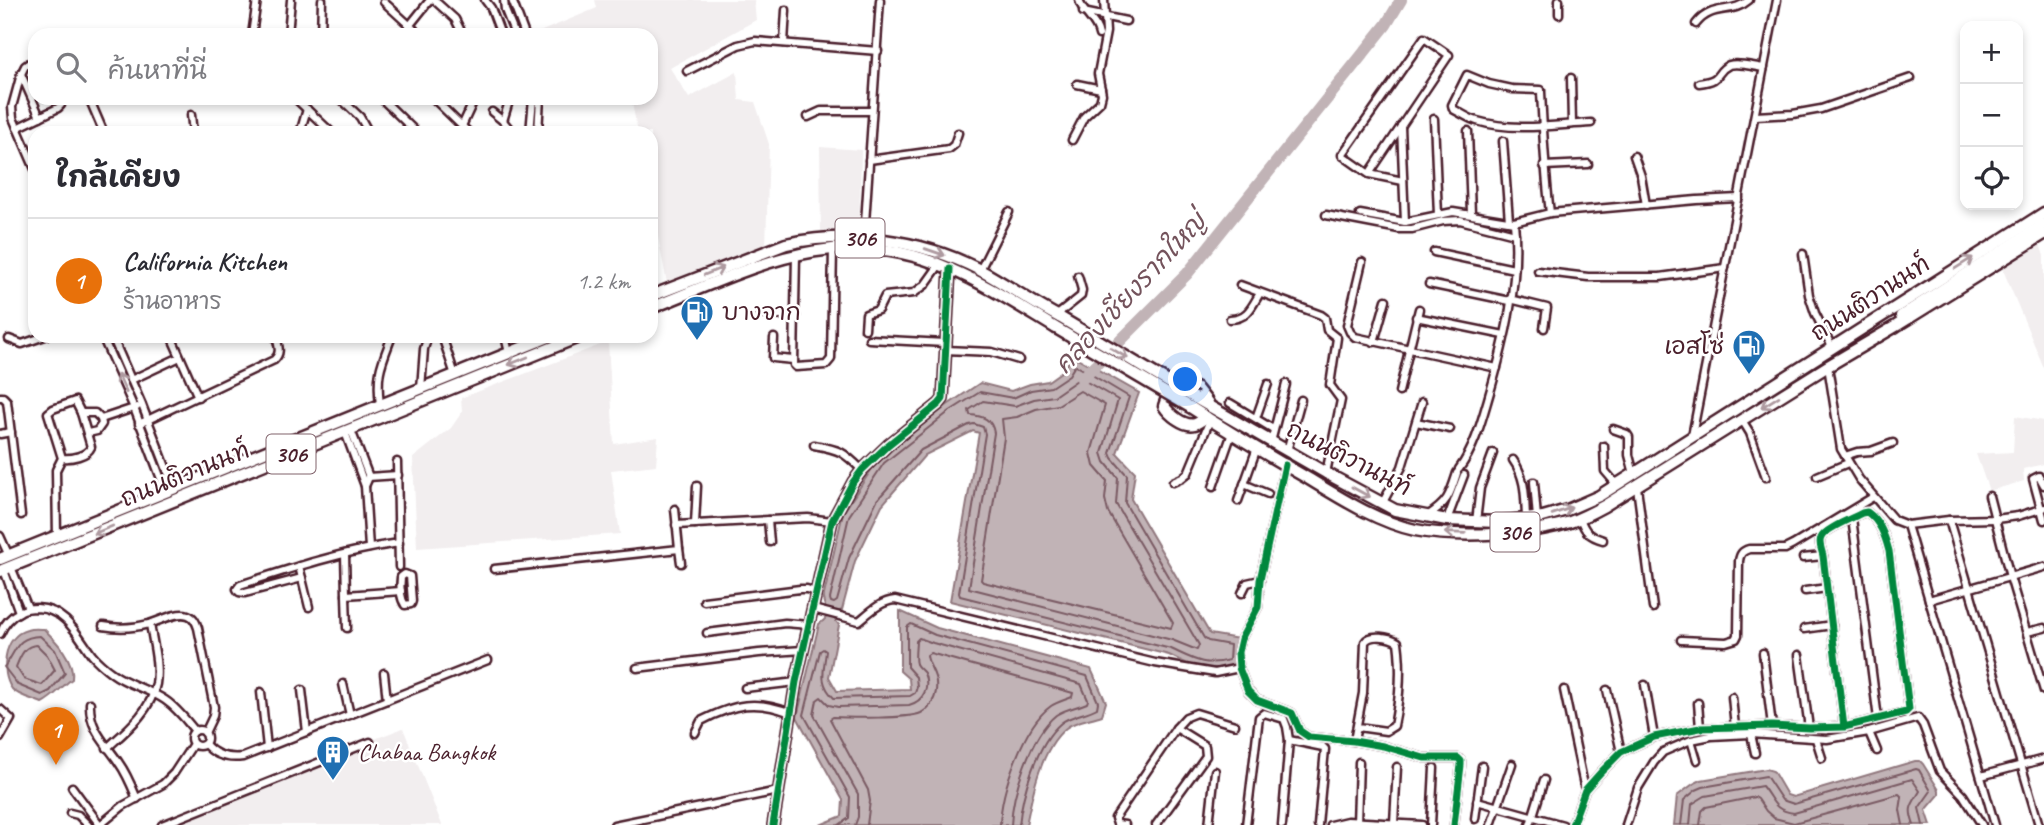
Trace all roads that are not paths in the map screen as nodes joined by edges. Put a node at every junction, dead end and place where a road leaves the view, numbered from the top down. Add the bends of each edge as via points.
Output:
1 (257, 0) edge
2 (291, 0) edge
3 (322, 0) edge
4 (432, 0) edge
5 (485, 0) edge
6 (504, 0) edge
7 (512, 0) edge
8 (880, 0) edge
9 (1079, 0) edge
10 (1104, 0) edge
11 (1559, 0) edge
12 (1749, 0) edge
13 (1777, 0) edge
14 (384, 2) edge
15 (786, 10) dead end
16 (1083, 12) junction
17 (1559, 14) dead end
18 (1105, 18) junction
19 (1126, 21) dead end
20 (1696, 24) dead end
21 (410, 25) junction
22 (253, 28) edge
23 (289, 28) edge
24 (320, 28) edge
25 (413, 28) edge
26 (460, 28) edge
27 (498, 28) edge
28 (512, 28) edge
29 (522, 28) edge
30 (1099, 35) dead end
31 (784, 43) junction
32 (878, 51) junction
33 (28, 64) edge
34 (1764, 68) junction
35 (687, 71) dead end
36 (21, 74) junction
37 (1570, 78) dead end
38 (1911, 78) dead end
39 (1699, 83) dead end
40 (1077, 84) dead end
41 (1101, 89) junction
42 (28, 90) edge
43 (35, 105) edge
44 (61, 105) edge
45 (92, 105) edge
46 (303, 105) edge
47 (347, 105) edge
48 (387, 105) edge
49 (440, 105) edge
50 (472, 105) edge
51 (508, 105) edge
52 (532, 105) edge
53 (540, 105) edge
54 (307, 109) junction
55 (872, 111) junction
56 (492, 113) dead end
57 (191, 115) dead end
58 (1755, 116) junction
59 (40, 117) junction
60 (808, 117) dead end
61 (1434, 119) dead end
62 (503, 121) junction
63 (1591, 123) dead end
64 (1572, 124) junction
65 (1401, 125) junction
66 (100, 126) edge
67 (192, 126) edge
68 (302, 126) edge
69 (325, 126) edge
70 (365, 126) edge
71 (407, 126) edge
72 (462, 126) joint
73 (507, 126) edge
74 (531, 126) edge
75 (538, 126) edge
76 (1542, 126) junction
77 (16, 128) junction
78 (1468, 131) dead end
79 (958, 132) dead end
80 (1072, 140) dead end
81 (1503, 141) dead end
82 (28, 154) edge
83 (1634, 156) dead end
84 (869, 160) junction
85 (1588, 164) dead end
86 (1544, 166) junction
87 (1369, 174) junction
88 (1403, 181) junction
89 (1739, 198) junction
90 (1646, 205) junction
91 (1009, 212) dead end
92 (1550, 213) junction
93 (2044, 213) edge
94 (1360, 214) dead end
95 (1471, 214) junction
96 (1326, 215) dead end
97 (1438, 215) junction
98 (1512, 221) junction
99 (1405, 222) junction
100 (2044, 224) edge
101 (1516, 234) junction
102 (2044, 234) edge
103 (864, 238) junction
104 (833, 248) junction
105 (1434, 252) dead end
106 (796, 254) junction
107 (1803, 254) dead end
108 (1362, 262) dead end
109 (940, 264) junction
110 (1725, 268) junction
111 (950, 269) junction
112 (980, 270) junction
113 (1514, 270) junction
114 (1538, 271) dead end
115 (1078, 276) dead end
116 (1430, 284) dead end
117 (1240, 285) dead end
118 (658, 293) edge
119 (1260, 293) junction
120 (1386, 300) dead end
121 (1510, 300) junction
122 (658, 305) edge
123 (761, 314) dead end
124 (796, 316) junction
125 (1230, 319) dead end
126 (1058, 321) junction
127 (1544, 328) dead end
128 (864, 329) dead end
129 (1504, 335) junction
130 (774, 338) dead end
131 (9, 339) dead end
132 (869, 339) dead end
133 (28, 342) edge
134 (1374, 342) junction
135 (105, 343) edge
136 (115, 343) edge
137 (174, 343) edge
138 (278, 343) edge
139 (390, 343) edge
140 (426, 343) edge
141 (444, 343) edge
142 (507, 343) edge
143 (534, 343) edge
144 (564, 343) edge
145 (945, 346) junction
146 (1832, 348) junction
147 (1408, 349) junction
148 (509, 353) junction
149 (180, 356) junction
150 (793, 360) junction
151 (1019, 360) dead end
152 (1828, 366) junction
153 (1497, 368) junction
154 (455, 375) junction
155 (131, 380) junction
156 (1268, 384) dead end
157 (1286, 384) dead end
158 (421, 389) junction
159 (1399, 392) dead end
160 (0, 397) edge
161 (198, 397) junction
162 (1301, 400) dead end
163 (1422, 402) dead end
164 (1230, 403) dead end
165 (142, 405) junction
166 (380, 405) junction
167 (134, 408) junction
168 (81, 413) junction
169 (1209, 415) junction
170 (1256, 418) junction
171 (101, 419) junction
172 (346, 419) junction
173 (1742, 420) junction
174 (147, 421) junction
175 (1416, 422) junction
176 (139, 424) junction
177 (324, 428) junction
178 (1273, 429) junction
179 (1450, 429) dead end
180 (1613, 429) dead end
181 (348, 431) junction
182 (11, 432) junction
183 (88, 433) junction
184 (1232, 433) junction
185 (0, 434) edge
186 (1692, 436) junction
187 (328, 439) junction
188 (1271, 442) junction
189 (1893, 443) dead end
190 (814, 445) dead end
191 (1604, 446) dead end
192 (1257, 448) junction
193 (1287, 451) junction
194 (1493, 453) dead end
195 (62, 458) junction
196 (1847, 459) junction
197 (1513, 460) dead end
198 (397, 462) dead end
199 (1285, 465) junction
200 (862, 470) junction
201 (1326, 473) junction
202 (1634, 474) junction
203 (398, 475) junction
204 (1817, 476) dead end
205 (366, 477) junction
206 (1766, 477) dead end
207 (1173, 482) dead end
208 (1534, 482) dead end
209 (1244, 484) junction
210 (1617, 485) junction
211 (2044, 485) edge
212 (697, 486) dead end
213 (1213, 487) dead end
214 (1637, 487) junction
215 (1456, 489) junction
216 (170, 490) junction
217 (1268, 494) dead end
218 (1989, 496) dead end
219 (1873, 497) junction
220 (1238, 501) dead end
221 (1382, 504) junction
222 (2042, 508) edge
223 (675, 509) dead end
224 (21, 515) dead end
225 (1426, 517) junction
226 (1537, 518) junction
227 (1580, 518) junction
228 (1526, 519) junction
229 (1852, 519) junction
230 (1996, 519) junction
231 (768, 520) junction
232 (1447, 520) junction
233 (1949, 520) junction
234 (2044, 520) edge
235 (832, 521) junction
236 (1476, 523) junction
237 (695, 524) junction
238 (677, 525) junction
239 (1907, 525) junction
240 (0, 536) edge
241 (57, 537) junction
242 (1603, 540) dead end
243 (770, 542) dead end
244 (399, 543) junction
245 (369, 548) junction
246 (679, 549) junction
247 (345, 554) junction
248 (1823, 556) junction
249 (1803, 558) dead end
250 (4, 562) edge
251 (681, 563) dead end
252 (299, 566) junction
253 (400, 567) dead end
254 (2044, 567) edge
255 (494, 569) dead end
256 (2010, 577) junction
257 (302, 578) junction
258 (1260, 580) junction
259 (1827, 588) junction
260 (1970, 588) junction
261 (401, 591) dead end
262 (1805, 591) dead end
263 (817, 593) junction
264 (1242, 593) dead end
265 (346, 595) junction
266 (1929, 600) junction
267 (704, 601) dead end
268 (309, 607) dead end
269 (28, 608) junction
270 (1653, 608) dead end
271 (813, 609) junction
272 (19, 611) junction
273 (150, 624) junction
274 (809, 625) junction
275 (1832, 625) junction
276 (103, 626) dead end
277 (347, 628) dead end
278 (2044, 628) edge
279 (1804, 629) dead end
280 (2026, 632) junction
281 (707, 633) dead end
282 (0, 634) edge
283 (1681, 640) dead end
284 (803, 650) junction
285 (1763, 653) dead end
286 (1799, 655) dead end
287 (488, 660) dead end
288 (637, 668) dead end
289 (1239, 668) junction
290 (384, 673) dead end
291 (796, 682) junction
292 (343, 684) dead end
293 (1645, 685) dead end
294 (745, 688) dead end
295 (302, 690) dead end
296 (1564, 690) dead end
297 (1606, 690) dead end
298 (2044, 691) edge
299 (261, 692) dead end
300 (153, 693) junction
301 (1732, 697) dead end
302 (387, 700) junction
303 (90, 703) dead end
304 (1698, 703) dead end
305 (0, 710) edge
306 (791, 713) junction
307 (350, 715) junction
308 (1878, 719) junction
309 (1235, 725) dead end
310 (1772, 726) junction
311 (1358, 727) junction
312 (1735, 727) junction
313 (1844, 727) junction
314 (1176, 728) junction
315 (1700, 728) junction
316 (1810, 728) junction
317 (195, 731) junction
318 (307, 732) junction
319 (1869, 732) junction
320 (205, 733) junction
321 (695, 733) dead end
322 (1751, 734) junction
323 (1654, 737) junction
324 (0, 738) edge
325 (1816, 739) junction
326 (1289, 740) junction
327 (1691, 740) junction
328 (1354, 741) junction
329 (370, 743) dead end
330 (193, 744) junction
331 (205, 744) junction
332 (107, 748) junction
333 (267, 748) junction
334 (1877, 751) dead end
335 (1621, 752) junction
336 (1755, 753) dead end
337 (1822, 758) dead end
338 (2044, 759) edge
339 (1698, 760) dead end
340 (1359, 762) dead end
341 (1512, 764) dead end
342 (1482, 766) dead end
343 (2022, 766) junction
344 (1397, 767) dead end
345 (1434, 768) dead end
346 (1215, 771) dead end
347 (1981, 776) junction
348 (1544, 780) dead end
349 (72, 787) dead end
350 (1585, 790) junction
351 (778, 791) junction
352 (137, 799) junction
353 (1477, 802) junction
354 (1498, 806) junction
355 (70, 813) dead end
356 (1533, 816) junction
357 (1475, 819) dead end
358 (635, 823) edge
359 (1357, 823) edge
360 (1390, 824) edge
361 (88, 825) edge
362 (100, 825) edge
363 (162, 825) edge
364 (614, 825) edge
365 (773, 825) edge
366 (1125, 825) edge
367 (1156, 825) edge
368 (1209, 825) edge
369 (1247, 825) edge
370 (1282, 825) edge
371 (1318, 825) edge
372 (1330, 825) edge
373 (1422, 825) edge
374 (1431, 825) edge
375 (1454, 825) edge
376 (1491, 825) edge
377 (1530, 825) edge
378 (1563, 825) edge
379 (1572, 825) edge
380 (1626, 825) edge
381 (1982, 825) edge
382 (1995, 825) edge
383 (2039, 825) edge

1 - 22 street
2 - 23 street
3 - 24 street
4 - 21 street
4 - 26 street
5 - 27 street
6 - 28 street
7 - 29 street
8 - 32 street
9 - 16 street
10 - 18 street
11 - 17 street
12 - 20 street via 1739,7 1710,12
13 - 34 street
14 - 21 street
15 - 31 street
16 - 18 street
16 - 30 street
18 - 19 street
18 - 41 street via 1098,74
21 - 25 street
31 - 32 street
31 - 35 street via 738,45
32 - 55 street
33 - 36 street
34 - 39 street via 1732,64 1715,80
34 - 58 street
36 - 42 street
36 - 77 street via 12,107
37 - 64 street
38 - 58 street via 1821,109
40 - 41 street
41 - 80 street via 1100,102 1084,117
43 - 59 street
44 - 59 street
45 - 66 street
46 - 54 street
47 - 70 street
48 - 71 street
49 - 72 street
50 - 72 street
51 - 62 street
52 - 74 street
53 - 75 street
54 - 68 street
54 - 69 street
55 - 60 street via 821,111
55 - 84 street
56 - 62 street
57 - 67 street
58 - 89 street
59 - 77 street
61 - 97 street
62 - 73 street
63 - 64 street
64 - 76 street
65 - 87 street
65 - 87 street via 1449,55 1424,38 1342,155
65 - 88 street
76 - 76 street via 1538,89 1513,89 1467,75 1452,105 1475,121 1506,128
76 - 86 street
77 - 82 street
78 - 95 street
79 - 84 street via 949,149
81 - 98 street
83 - 90 street
84 - 103 street
85 - 86 street
86 - 92 street
87 - 88 street
88 - 99 street
89 - 90 street
89 - 110 street
90 - 92 street
91 - 112 street
92 - 98 street
146 -> 93 main road, ถนนติวานนท์ / 306
94 - 99 street
95 - 97 street
95 - 98 street
96 - 101 street via 1399,229 1460,220
97 - 99 street
98 - 101 street
100 - 152 main road, 306
101 - 113 street
102 - 152 main road, ถนนติวานนท์ / 306
103 -> 112 main road, ถนนติวานนท์ / 306 via 923,247
118 -> 103 main road, ถนนติวานนท์ / 306 via 786,244
104 - 106 main road, ถนนติวานนท์ / 306
104 - 109 main road, ถนนติวานนท์ / 306 via 891,252
104 - 150 street via 831,359 826,365 796,367
105 - 113 street
106 - 122 main road, ถนนติวานนท์ / 306
106 - 124 street
107 - 146 street via 1809,295
108 - 134 street via 1347,325 1355,337
109 - 111 main road, ถนนติวานนท์ / 306
109 - 128 street via 914,293 885,296 878,310 866,314
110 - 114 street via 1660,277 1588,277
110 - 186 street
111 - 126 main road, ถนนติวานนท์ / 306
111 - 145 street
112 - 126 main road, ถนนติวานนท์ / 306
113 - 121 street
115 - 126 street via 1081,296
116 - 121 street
117 - 119 street
119 - 125 street via 1250,311
119 - 201 street via 1321,315 1338,338 1330,385 1341,400
120 - 134 street
121 - 127 street via 1547,307
121 - 129 street
123 - 124 street
124 - 150 street
126 - 169 main road, ถนนติวานนท์ / 306, bridge
129 - 147 street via 1418,313
129 - 153 street
130 - 150 street via 773,358
131 - 133 street
132 - 145 street
134 - 147 street
167 -> 135 street
136 - 155 street
137 - 149 street
138 - 161 street via 274,360
139 - 166 street via 378,374
140 - 158 street
141 - 154 street
142 - 148 street
143 - 148 main road, ถนนติวานนท์ / 306
144 -> 181 main road, ถนนติวานนท์ / 306
145 - 151 street
145 - 200 street via 943,399
146 - 186 main road, ถนนติวานนท์ / 306
147 - 153 street
147 - 159 street
148 - 154 main road, ถนนติวานนท์ / 306
149 - 155 street
149 - 161 street
152 -> 173 main road, ถนนติวานนท์ / 306
152 - 196 street via 1839,440
153 - 215 street
154 - 158 main road, ถนนติวานนท์ / 306
155 - 165 street
156 - 170 street
157 - 178 street
158 - 166 main road, ถนนติวานนท์ / 306
160 - 182 street via 7,401
161 - 174 street
162 - 193 street
163 - 175 street
164 - 170 street
165 - 167 street
165 - 174 street
166 - 172 main road, ถนนติวานนท์ / 306
167 - 171 street
167 - 176 street
168 - 171 street via 95,413
168 - 183 street
168 - 195 street via 78,403 71,401 48,413
169 - 169 main road via 1195,425 1183,422 1166,411 1169,392 1180,381 1197,389
169 - 184 main road, ถนนติวานนท์ / 306
169 - 188 main road, ถนนติวานนท์ / 306
169 - 207 street via 1188,473
170 - 178 street
171 - 183 street via 100,428
172 - 177 main road, ถนนติวานนท์ / 306
172 - 181 main road
173 - 206 street
173 - 214 main road, ถนนติวานนท์ / 306
174 - 176 street
174 - 216 street
175 - 179 street
175 - 221 street via 1402,467
176 - 216 street
177 - 187 main road
177 - 216 main road, ถนนติวานนท์ / 306
178 - 188 street
180 - 202 street via 1629,437
181 - 187 main road, ถนนติวานนท์ / 306
181 - 205 street
182 - 185 street
182 - 224 street
183 - 195 street via 89,452
184 - 192 main road, ถนนติวานนท์ / 306
184 - 213 street
186 - 202 main road, ถนนติวานนท์ / 306
187 -> 250 main road, ถนนติวานนท์ / 306
188 - 193 main road, ถนนติวานนท์ / 306
189 - 196 street
190 - 200 street via 837,449
191 - 210 street via 1605,471
192 - 199 main road, ถนนติวานนท์ / 306
192 - 209 street
193 - 201 main road, ถนนติวานนท์ / 306
194 - 236 street via 1480,488
195 - 241 street via 56,470
196 - 204 street
196 - 219 street
197 - 228 street via 1525,486
198 - 203 street
227 -> 199 main road, ถนนติวานนท์ / 306 via 1511,532 1416,530 1367,511
199 - 258 street
200 - 235 street
201 -> 221 main road, ถนนติวานนท์ / 306
202 - 210 main road, ถนนติวานนท์ / 306
203 - 205 street
203 - 244 street
205 - 245 street
208 - 226 street
209 - 217 street
209 - 220 street
226 -> 210 main road, ถนนติวานนท์ / 306 via 1578,505
211 - 222 street via 2041,477 2034,478
212 - 237 street
214 - 227 main road, ถนนติวานนท์ / 306
214 - 270 street
215 - 225 street
215 - 232 street
216 - 241 main road, ถนนติวานนท์ / 306
218 - 230 street
219 - 239 street via 1894,520
219 - 283 street via 1785,549 1744,551 1739,561 1736,639
221 - 225 main road, ถนนติวานนท์ / 306
222 - 230 street
222 - 234 street
223 - 238 street
225 - 232 main road, ถนนติวานนท์ / 306
226 - 228 main road, ถนนติวานนท์ / 306
227 - 242 street via 1589,536
228 - 236 main road, ถนนติวานนท์ / 306
229 - 248 street via 1821,537
229 - 308 street
229 - 308 street via 1871,514 1889,551 1910,704 1906,712
230 - 233 street
230 - 256 street
231 - 235 street
231 - 237 street
231 - 243 street
232 - 236 main road, ถนนติวานนท์ / 306
233 - 239 street
233 - 260 street
235 - 263 street
237 - 238 street
238 - 246 street
239 - 266 street
240 - 250 street
241 - 250 main road, ถนนติวานนท์ / 306
244 - 245 street
244 - 253 street
245 - 247 street
246 - 251 street
246 - 255 street
247 - 252 street
247 - 265 street
248 - 249 street
248 - 259 street
250 - 269 street
250 - 272 street
252 - 257 street
252 - 257 street via 240,585 237,590 245,593
254 - 256 street
256 - 260 street
256 - 280 street
257 - 268 street
258 - 264 street via 1247,583
258 - 289 street via 1258,607 1241,639
259 - 262 street
259 - 275 street
260 - 266 street
260 - 343 street
261 - 265 street
263 - 267 street via 800,589
263 - 271 street
265 - 277 street
266 - 347 street
269 - 272 street
269 - 300 street via 58,614 104,666
271 - 274 street
271 - 289 street via 859,621 878,605 895,600 1155,663 1215,673
272 - 282 street
273 - 276 street
273 - 300 street via 156,675
273 - 320 street via 181,614 196,622 214,707
274 - 281 street via 785,623
274 - 284 street
275 - 279 street
275 - 313 street
278 - 280 street
280 - 298 street
284 - 288 street
284 - 291 street
285 - 310 street
286 - 316 street
287 - 302 street
289 - 328 street via 1248,691 1257,700 1292,713 1303,734
290 - 302 street
291 - 294 street
291 - 306 street
292 - 307 street
293 - 323 street
295 - 318 street
296 - 350 street
297 - 335 street
299 - 333 street
300 - 317 street via 174,707
300 - 332 street via 135,723
301 - 312 street
302 - 307 street
303 - 332 street via 93,726
304 - 315 street
305 - 324 street via 11,719
306 - 321 street via 775,707 737,705 701,721
306 - 351 street
307 - 318 street
308 - 313 street
309 - 314 street via 1196,713
310 - 312 street
310 - 316 street
311 - 311 street via 1364,642 1370,636 1394,639 1399,646 1401,677 1394,726 1386,731
311 - 328 street
312 - 315 street
313 - 316 street
314 - 366 street via 1115,818 1117,824
314 - 367 street via 1205,746 1206,756
315 - 323 street
317 - 320 street
317 - 330 street
318 - 333 street
319 - 325 street
319 - 334 street
319 - 381 street via 1913,718 1921,720 1940,771
320 - 331 street
322 - 325 street
322 - 327 street
322 - 336 street
323 - 335 street
325 - 337 street
326 - 369 street via 1284,719 1261,714
326 - 370 street
326 - 371 street via 1325,749
327 - 339 street
327 - 380 street via 1663,752 1654,762 1638,788
328 - 375 street via 1417,757 1458,758
329 - 363 street
330 - 331 street
330 - 352 street via 169,779
331 - 333 street via 227,757 243,757
332 - 352 street via 127,775
335 - 350 street
338 - 343 street
340 - 359 street
341 - 354 street
342 - 353 street
343 - 347 street
343 - 383 street
344 - 360 street
345 - 374 street
346 - 368 street
347 - 382 street
348 - 356 street
349 - 362 street
350 - 379 street
351 - 358 street
351 - 365 street
352 - 362 street
353 - 354 street
353 - 357 street
354 - 356 street
354 - 376 street
355 - 361 street
356 - 377 street
356 - 378 street
358 - 364 street
359 - 360 street
359 - 372 street
360 - 373 street

